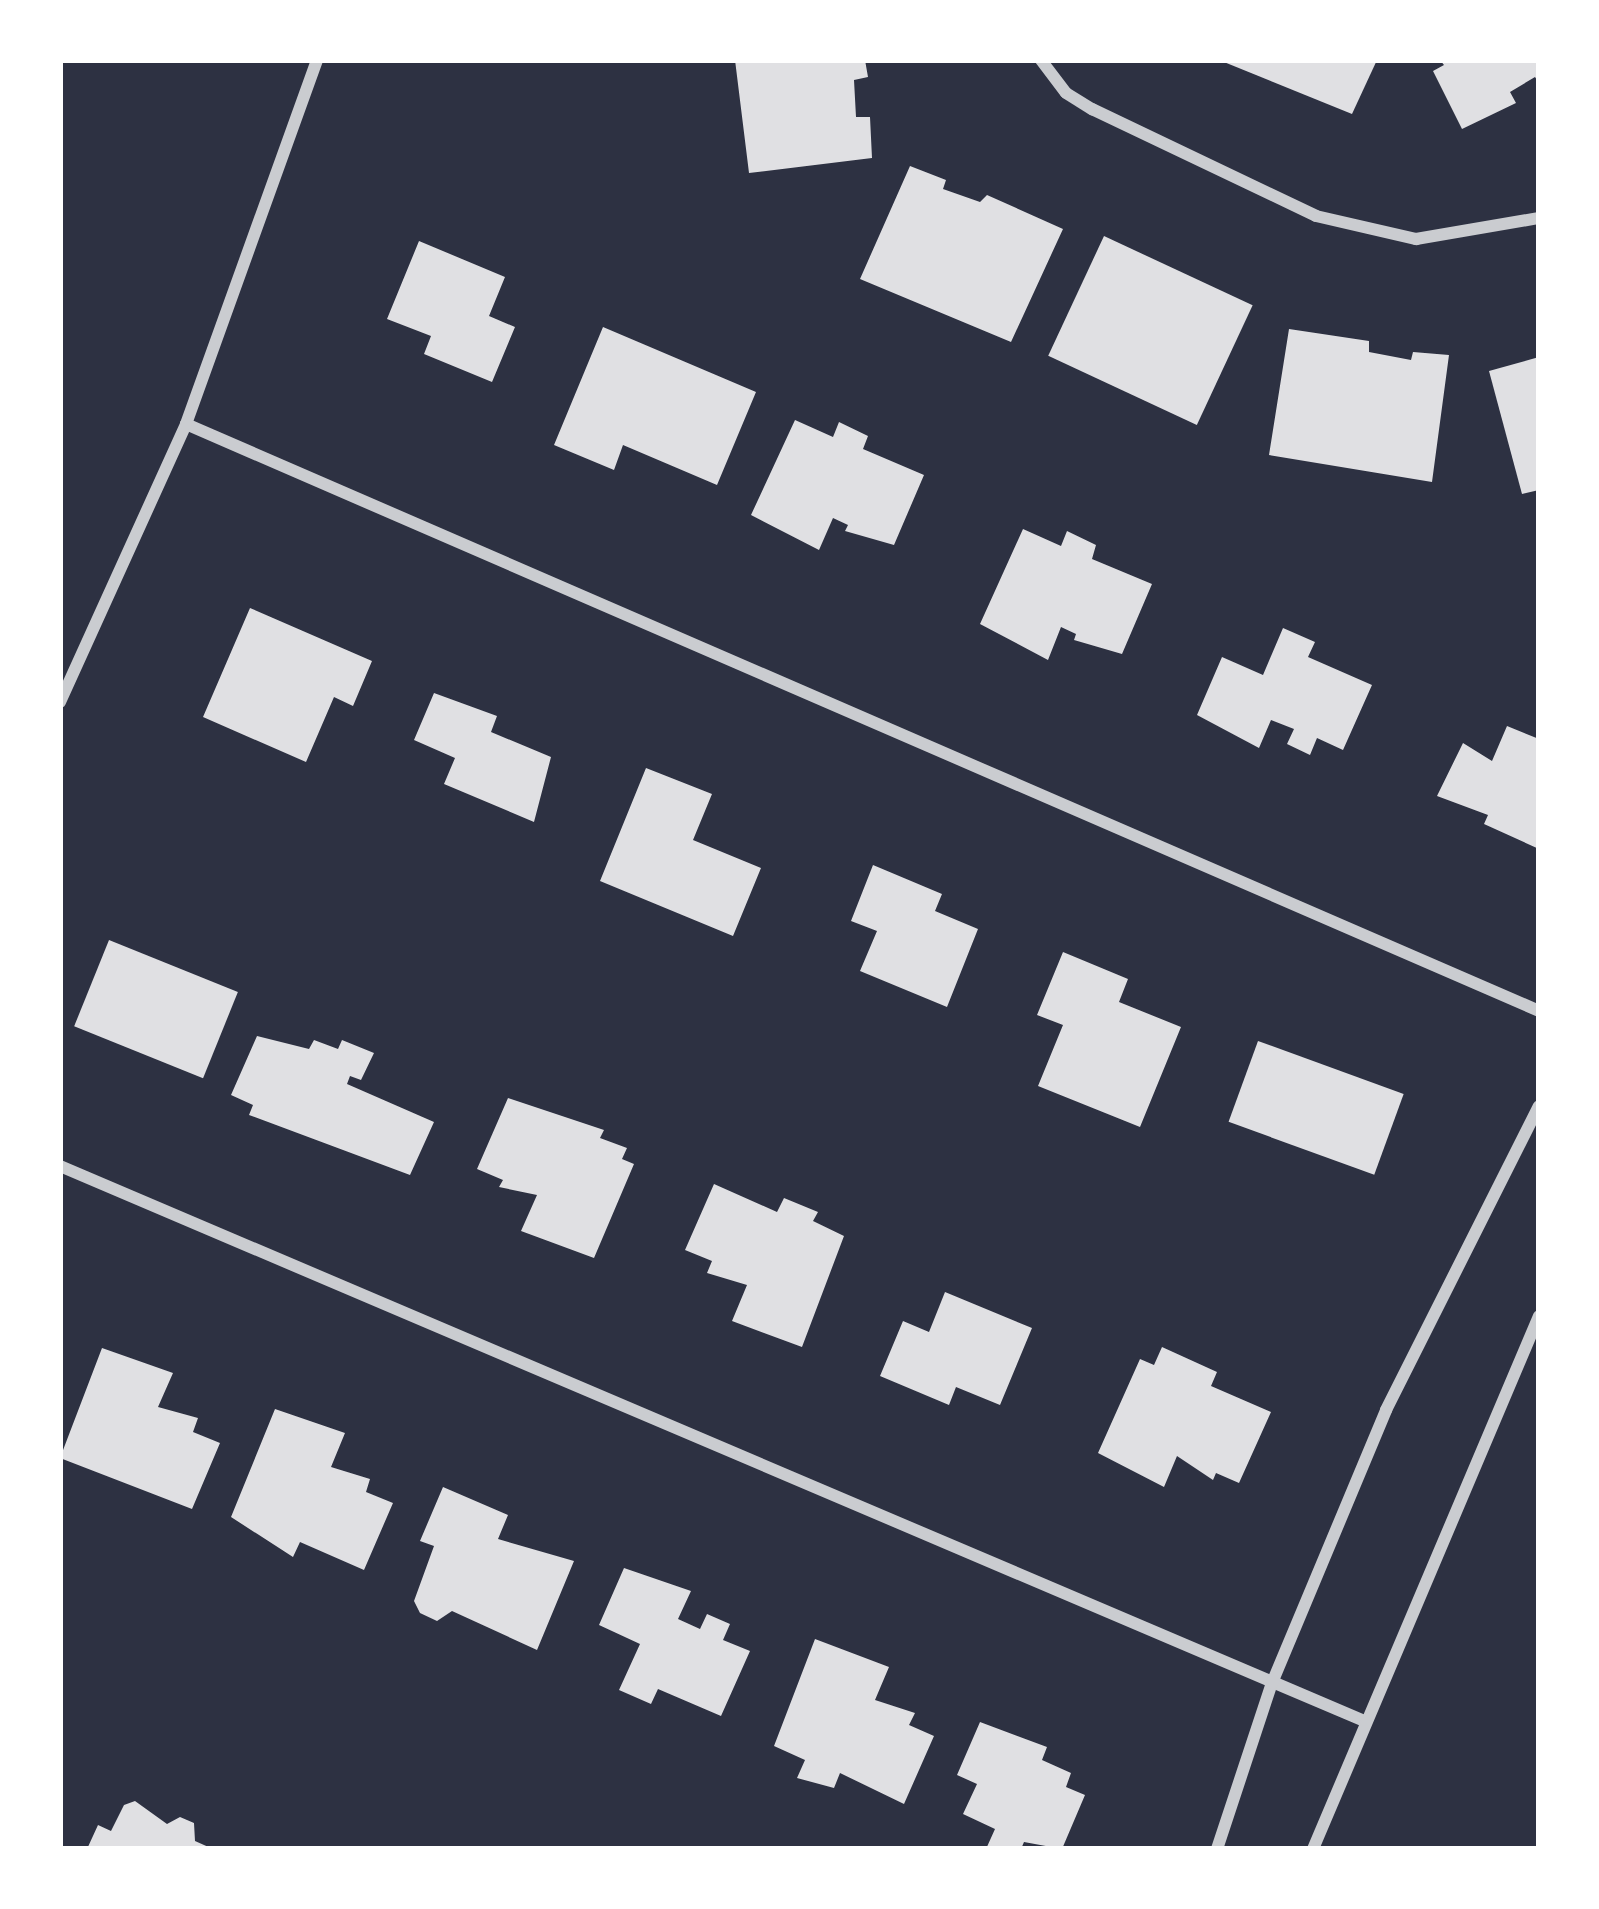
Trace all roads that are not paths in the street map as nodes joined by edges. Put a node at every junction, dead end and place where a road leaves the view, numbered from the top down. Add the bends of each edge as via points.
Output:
1 (317, 60) edge
2 (1041, 60) edge
3 (1539, 218) edge
4 (187, 424) junction
5 (60, 702) edge
6 (1539, 1011) edge
7 (1539, 1106) edge
8 (60, 1166) edge
9 (1539, 1316) edge
10 (1272, 1683) junction
11 (1362, 1720) junction
12 (1216, 1849) edge
13 (1313, 1849) edge

1 - 4 street
2 - 3 street via 1092,109 1316,216 1416,238
4 - 5 street
4 - 6 street
7 - 10 street via 1386,1410
8 - 10 street
9 - 11 street
10 - 11 street
10 - 12 street
11 - 13 street

